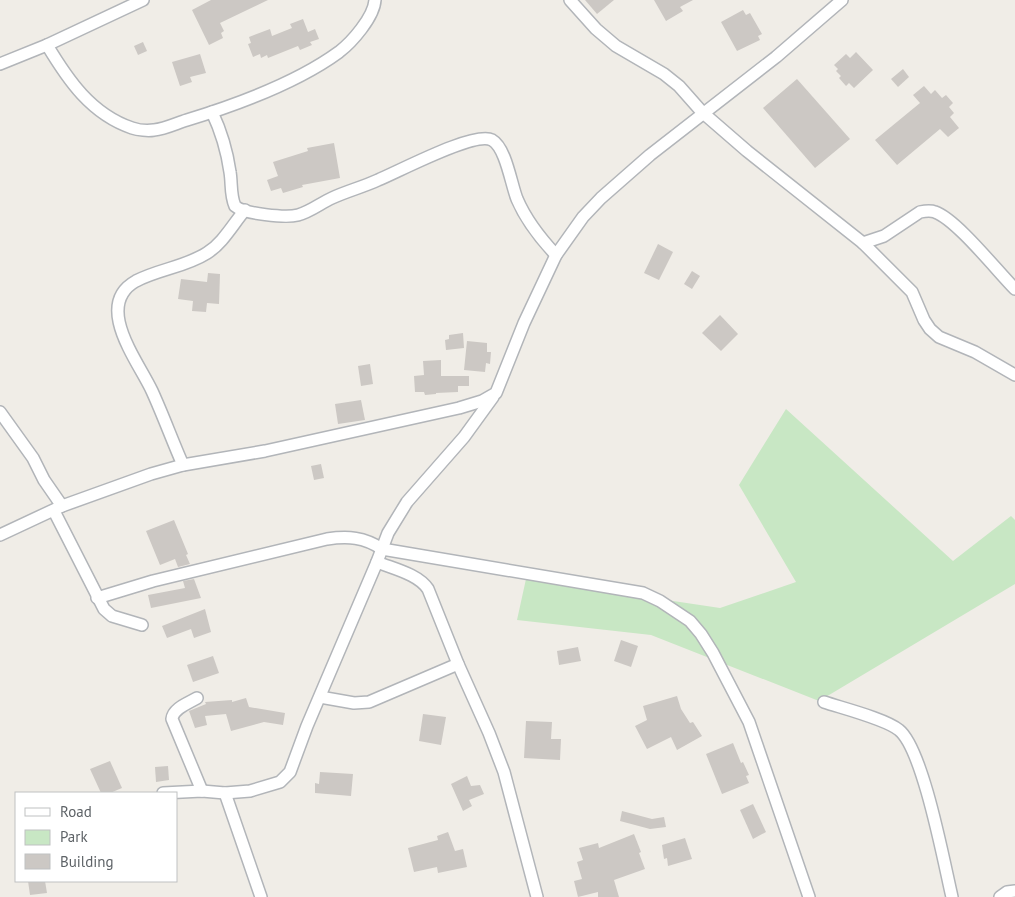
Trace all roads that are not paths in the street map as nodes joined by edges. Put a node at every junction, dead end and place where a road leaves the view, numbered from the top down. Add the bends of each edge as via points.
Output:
1 (143, 0) edge
2 (376, 0) edge
3 (570, 0) edge
4 (842, 0) edge
5 (47, 45) junction
6 (0, 64) edge
7 (212, 112) junction
8 (702, 112) junction
9 (245, 210) junction
10 (863, 243) junction
11 (556, 255) junction
12 (1015, 289) edge
13 (1015, 375) edge
14 (496, 393) junction
15 (0, 412) edge
16 (182, 465) junction
17 (58, 509) junction
18 (0, 535) edge
19 (382, 549) junction
20 (378, 562) junction
21 (97, 598) junction
22 (142, 625) dead end
23 (458, 664) junction
24 (320, 697) junction
25 (197, 698) dead end
26 (824, 702) dead end
27 (202, 791) junction
28 (178, 792) edge
29 (225, 793) junction
30 (1015, 891) edge
31 (260, 897) edge
32 (537, 897) edge
33 (809, 897) edge
34 (952, 897) edge
35 (1000, 897) edge

1 - 5 street
2 - 7 street via 364,25 340,51 314,68
3 - 8 street via 596,30 616,46 664,74
4 - 8 street via 776,57
5 - 6 street
5 - 7 street via 86,100 111,118 133,128 154,130
7 - 9 street via 227,153 232,200 235,206
8 - 10 street
8 - 11 street via 601,198
9 - 11 street via 296,216 431,156 483,138 496,144 505,159 517,199 531,225
9 - 16 street via 208,252 136,281 120,296 120,329 152,391
10 - 12 street via 884,236 920,212 934,212 950,221
10 - 13 street via 912,292 930,330
11 - 14 street
14 - 16 street via 459,408 265,451
14 - 19 street via 464,437 408,502 388,532
15 - 17 street via 33,458
16 - 17 street
17 - 18 street
17 - 21 street
19 - 20 street
19 - 21 street via 371,542 343,536 153,581
19 - 33 street via 643,594 690,621 713,653 749,722
20 - 23 street via 424,583
20 - 24 street
21 - 22 street via 107,613
23 - 24 street via 369,702
23 - 32 street via 504,772
24 - 29 street via 290,772 280,782 250,791
25 - 27 street via 176,710 172,719
26 - 34 street via 892,725 905,736 925,786
27 - 28 street
27 - 29 street
29 - 31 street
30 - 35 street

